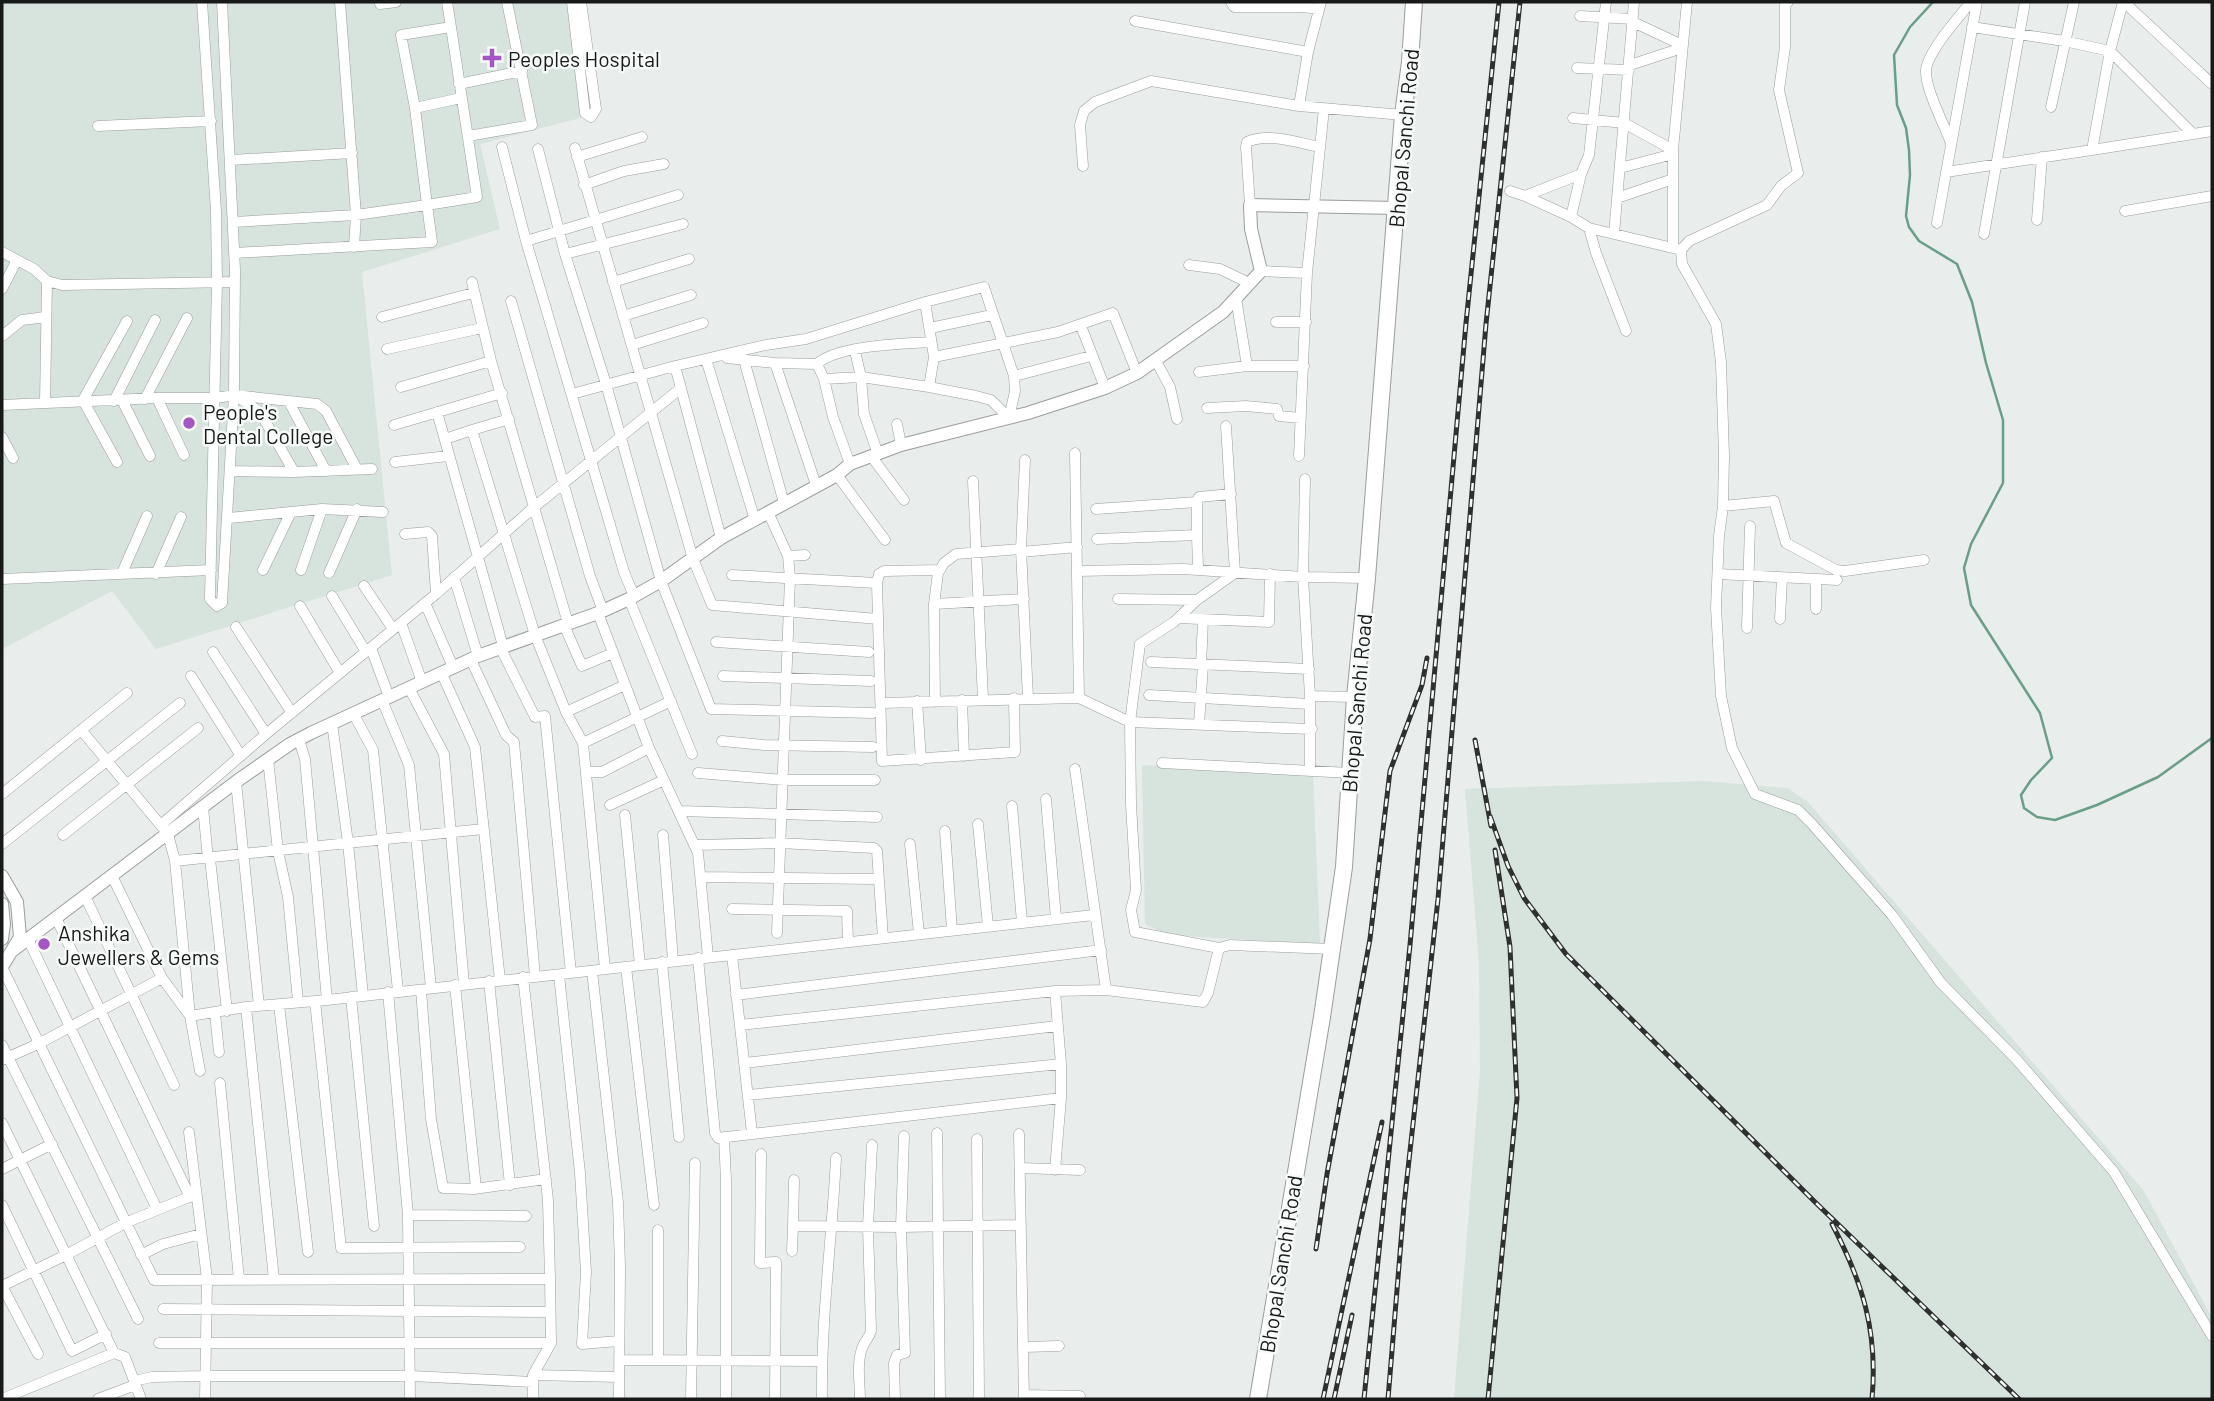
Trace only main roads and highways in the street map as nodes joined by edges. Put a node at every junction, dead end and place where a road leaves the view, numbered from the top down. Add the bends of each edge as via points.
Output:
1 (1414, 2) edge
2 (1258, 1399) edge

1 - 2 main road, Bhopal Sanchi Road via 1344,867

